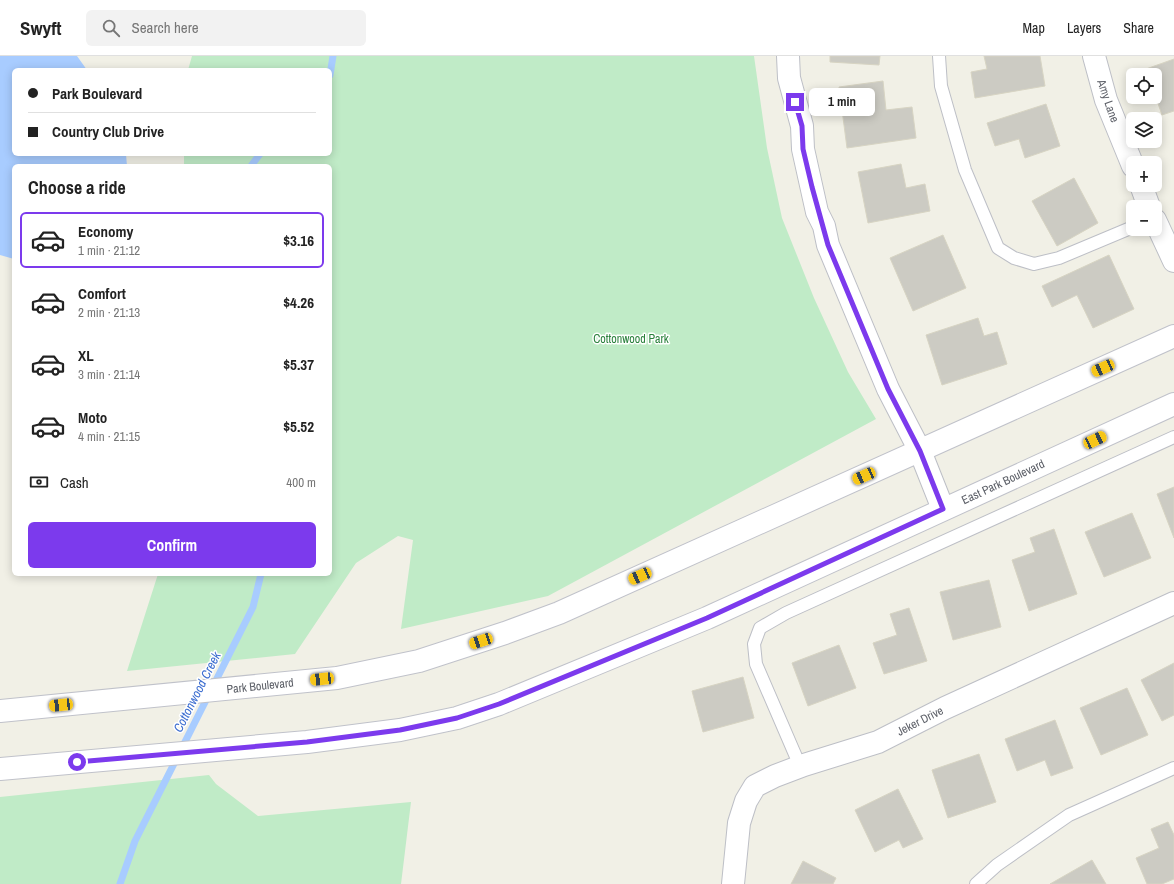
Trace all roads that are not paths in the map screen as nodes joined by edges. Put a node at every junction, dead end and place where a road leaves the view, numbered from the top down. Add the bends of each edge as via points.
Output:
1 (788, 56) edge
2 (939, 56) edge
3 (1094, 56) edge
4 (1129, 156) edge
5 (1126, 230) edge
6 (1162, 235) edge
7 (1174, 260) edge
8 (1174, 336) edge
9 (1174, 404) edge
10 (1174, 437) edge
11 (920, 451) junction
12 (943, 509) junction
13 (1174, 603) edge
14 (0, 712) edge
15 (800, 766) junction
16 (1174, 768) edge
17 (0, 769) edge
18 (733, 884) edge
19 (976, 884) edge

1 - 11 main road via 789,78 802,126 803,149 817,212 824,226 828,245 888,389
2 - 5 lane via 941,86 965,170 998,248 1014,258 1034,264 1059,258
3 - 4 main road, Amy Lane via 1106,100
6 - 7 main road
8 - 11 main road
9 - 12 main road, East Park Boulevard
10 - 15 lane via 786,613 760,628 754,644 756,664
11 - 12 main road
11 - 14 main road, Park Boulevard via 559,612 505,633 419,660 338,678
12 - 17 main road, East Park Boulevard via 707,618 499,704 436,723 307,742
13 - 15 main road, Jeker Drive via 945,708 878,742
15 - 18 main road, Jeker Drive via 755,786 746,801 739,823
16 - 19 lane via 1069,815 997,865

